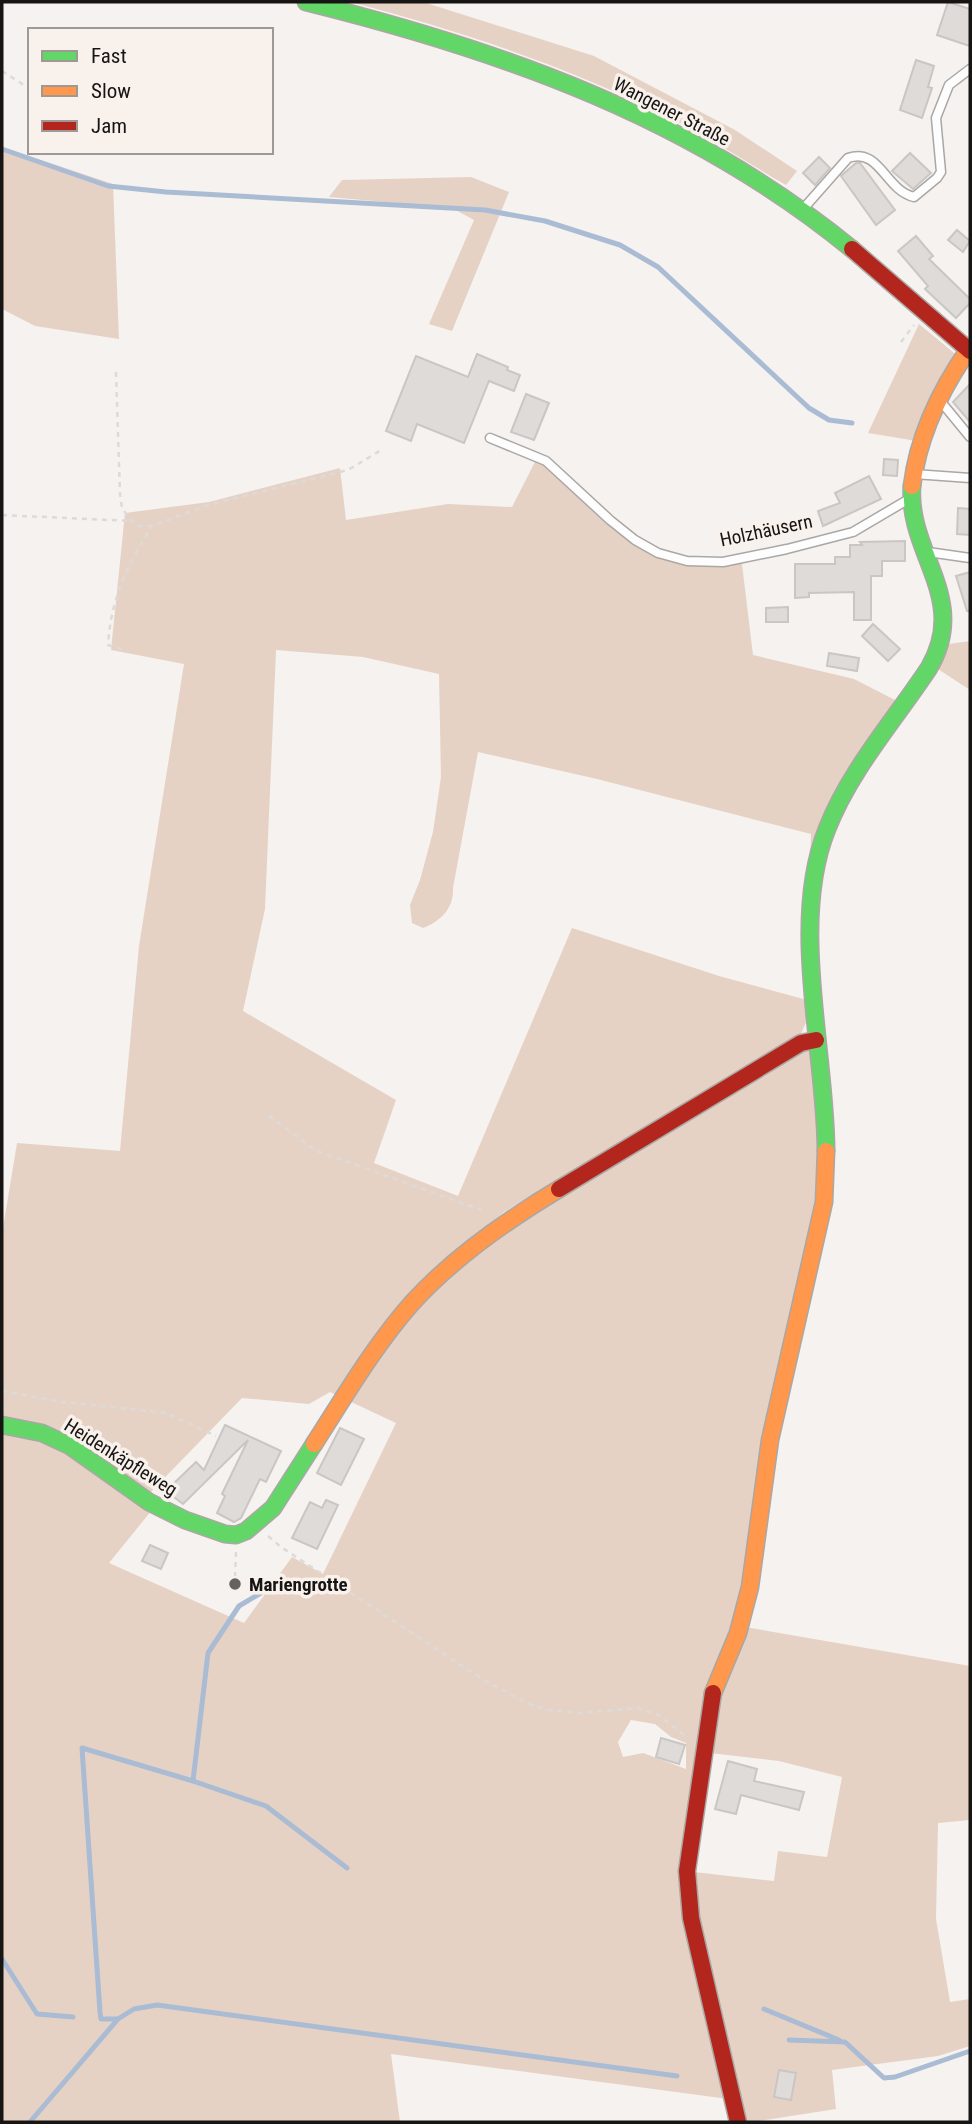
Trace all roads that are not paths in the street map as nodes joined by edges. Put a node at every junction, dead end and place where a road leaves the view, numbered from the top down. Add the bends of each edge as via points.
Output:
1 (306, 2) edge
2 (970, 69) edge
3 (801, 212) junction
4 (969, 350) edge
5 (940, 401) junction
6 (970, 437) edge
7 (490, 438) dead end
8 (914, 474) junction
9 (970, 478) edge
10 (912, 497) junction
11 (925, 552) junction
12 (970, 558) edge
13 (816, 1040) junction
14 (2, 1424) edge
15 (737, 2122) edge

1 - 3 street, Wangener Straße via 439,37 584,90 714,155
2 - 3 lane via 949,85 936,118 941,172 920,194 904,194 871,159 856,156 848,158
3 - 4 street, Wangener Straße via 864,259
4 - 5 street
5 - 6 lane
5 - 8 street
7 - 10 lane, Holzhäusern via 546,461 635,540 687,561 723,562 853,532
8 - 9 lane
8 - 10 street
10 - 11 street
11 - 12 lane
11 - 13 street via 942,599 943,638 927,670 843,796 825,832 814,877
13 - 14 street, Heidenkäpfleweg via 801,1043 511,1218 436,1280 376,1348 273,1508 236,1535 203,1528 166,1511 70,1446 42,1433
13 - 15 street via 824,1113 824,1202 773,1428 750,1587 738,1633 712,1696 687,1871 688,1895

